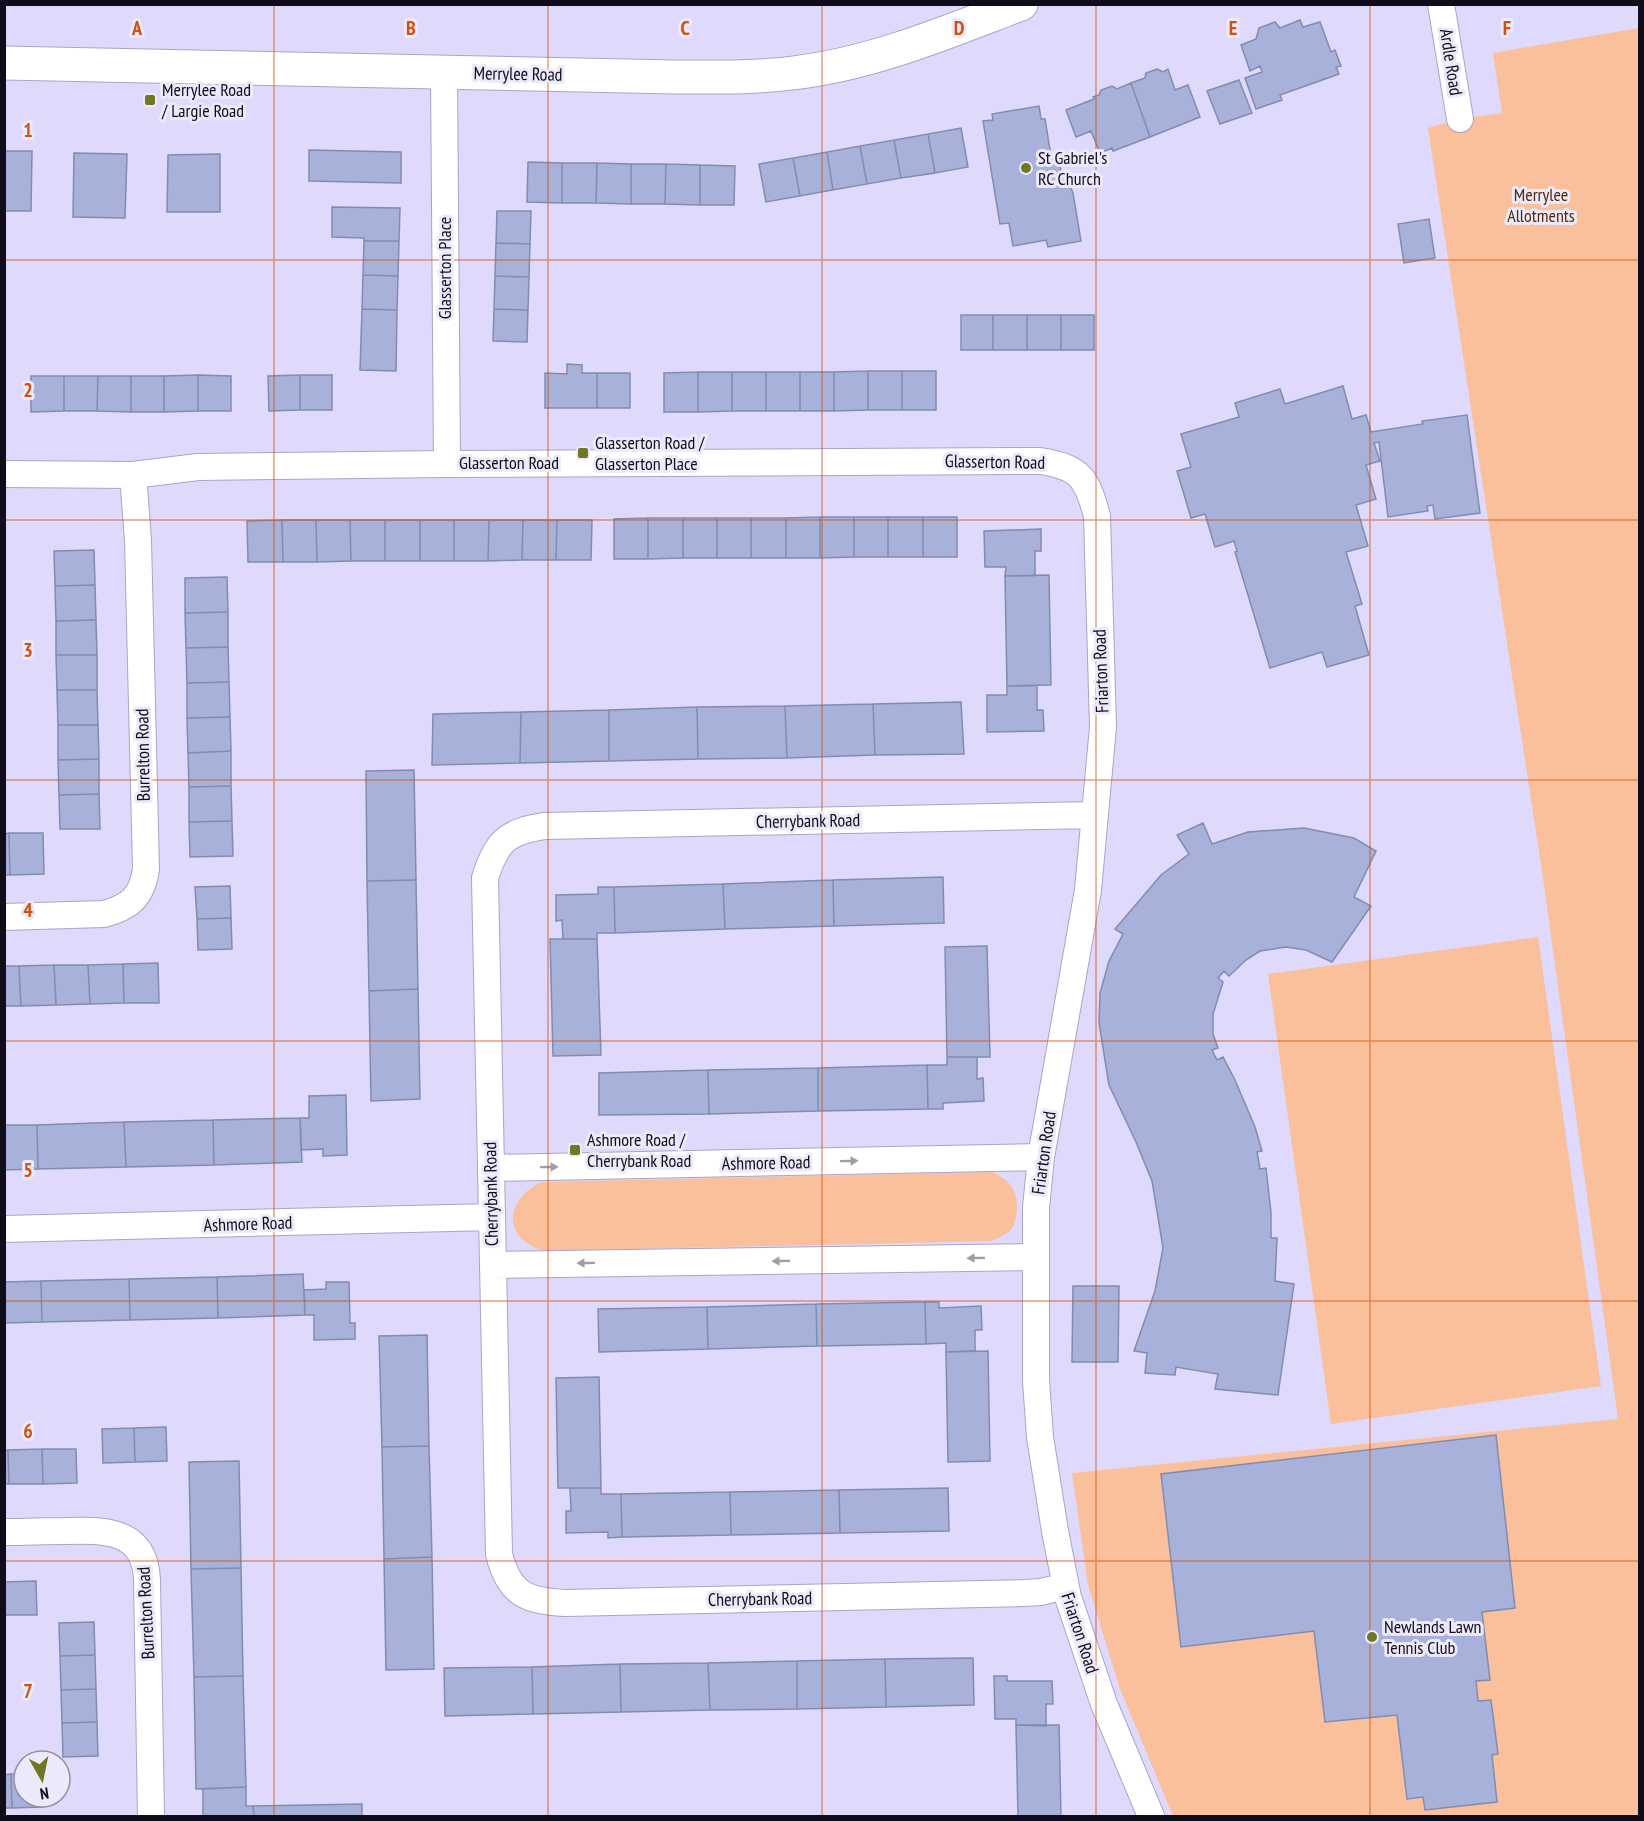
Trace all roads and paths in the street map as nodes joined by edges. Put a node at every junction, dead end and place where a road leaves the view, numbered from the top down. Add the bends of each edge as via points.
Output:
1 (1021, 4) edge
2 (1442, 4) edge
3 (4, 63) edge
4 (444, 73) junction
5 (1460, 119) dead end
6 (447, 464) junction
7 (4, 474) edge
8 (132, 475) junction
9 (1081, 479) joint
10 (1095, 816) junction
11 (4, 916) edge
12 (1041, 1157) junction
13 (491, 1168) junction
14 (492, 1216) junction
15 (4, 1229) edge
16 (1034, 1257) junction
17 (493, 1265) junction
18 (4, 1532) edge
19 (1065, 1586) junction
20 (151, 1816) edge
21 (1151, 1816) edge

1 - 4 main road, Merrylee Road via 882,54 794,73 744,77
2 - 5 street, Ardle Road
3 - 4 main road, Merrylee Road
4 - 6 street, Glasserton Place
6 - 8 street, Glasserton Road via 198,467
6 - 9 street, Glasserton Road via 1040,461 1063,465
7 - 8 street, Glasserton Road
8 - 11 street, Burrelton Road via 138,540 144,879 131,902 104,914
9 - 10 street, Friarton Road via 1088,486 1097,516 1103,727
10 - 12 street, Friarton Road via 1089,890
10 - 13 street, Cherrybank Road via 545,826 512,835 491,858 485,878
13 -> 12 street, Ashmore Road
12 - 16 street, Friarton Road
13 - 14 street, Cherrybank Road
14 - 15 street, Ashmore Road
14 - 17 street, Cherrybank Road
16 -> 17 street
16 - 19 street, Friarton Road via 1040,1437
17 - 19 street, Cherrybank Road via 499,1554 512,1586 523,1596 565,1603 1024,1593
18 - 20 street, Burrelton Road via 111,1532 130,1542 147,1564
19 - 21 street, Friarton Road via 1104,1704

